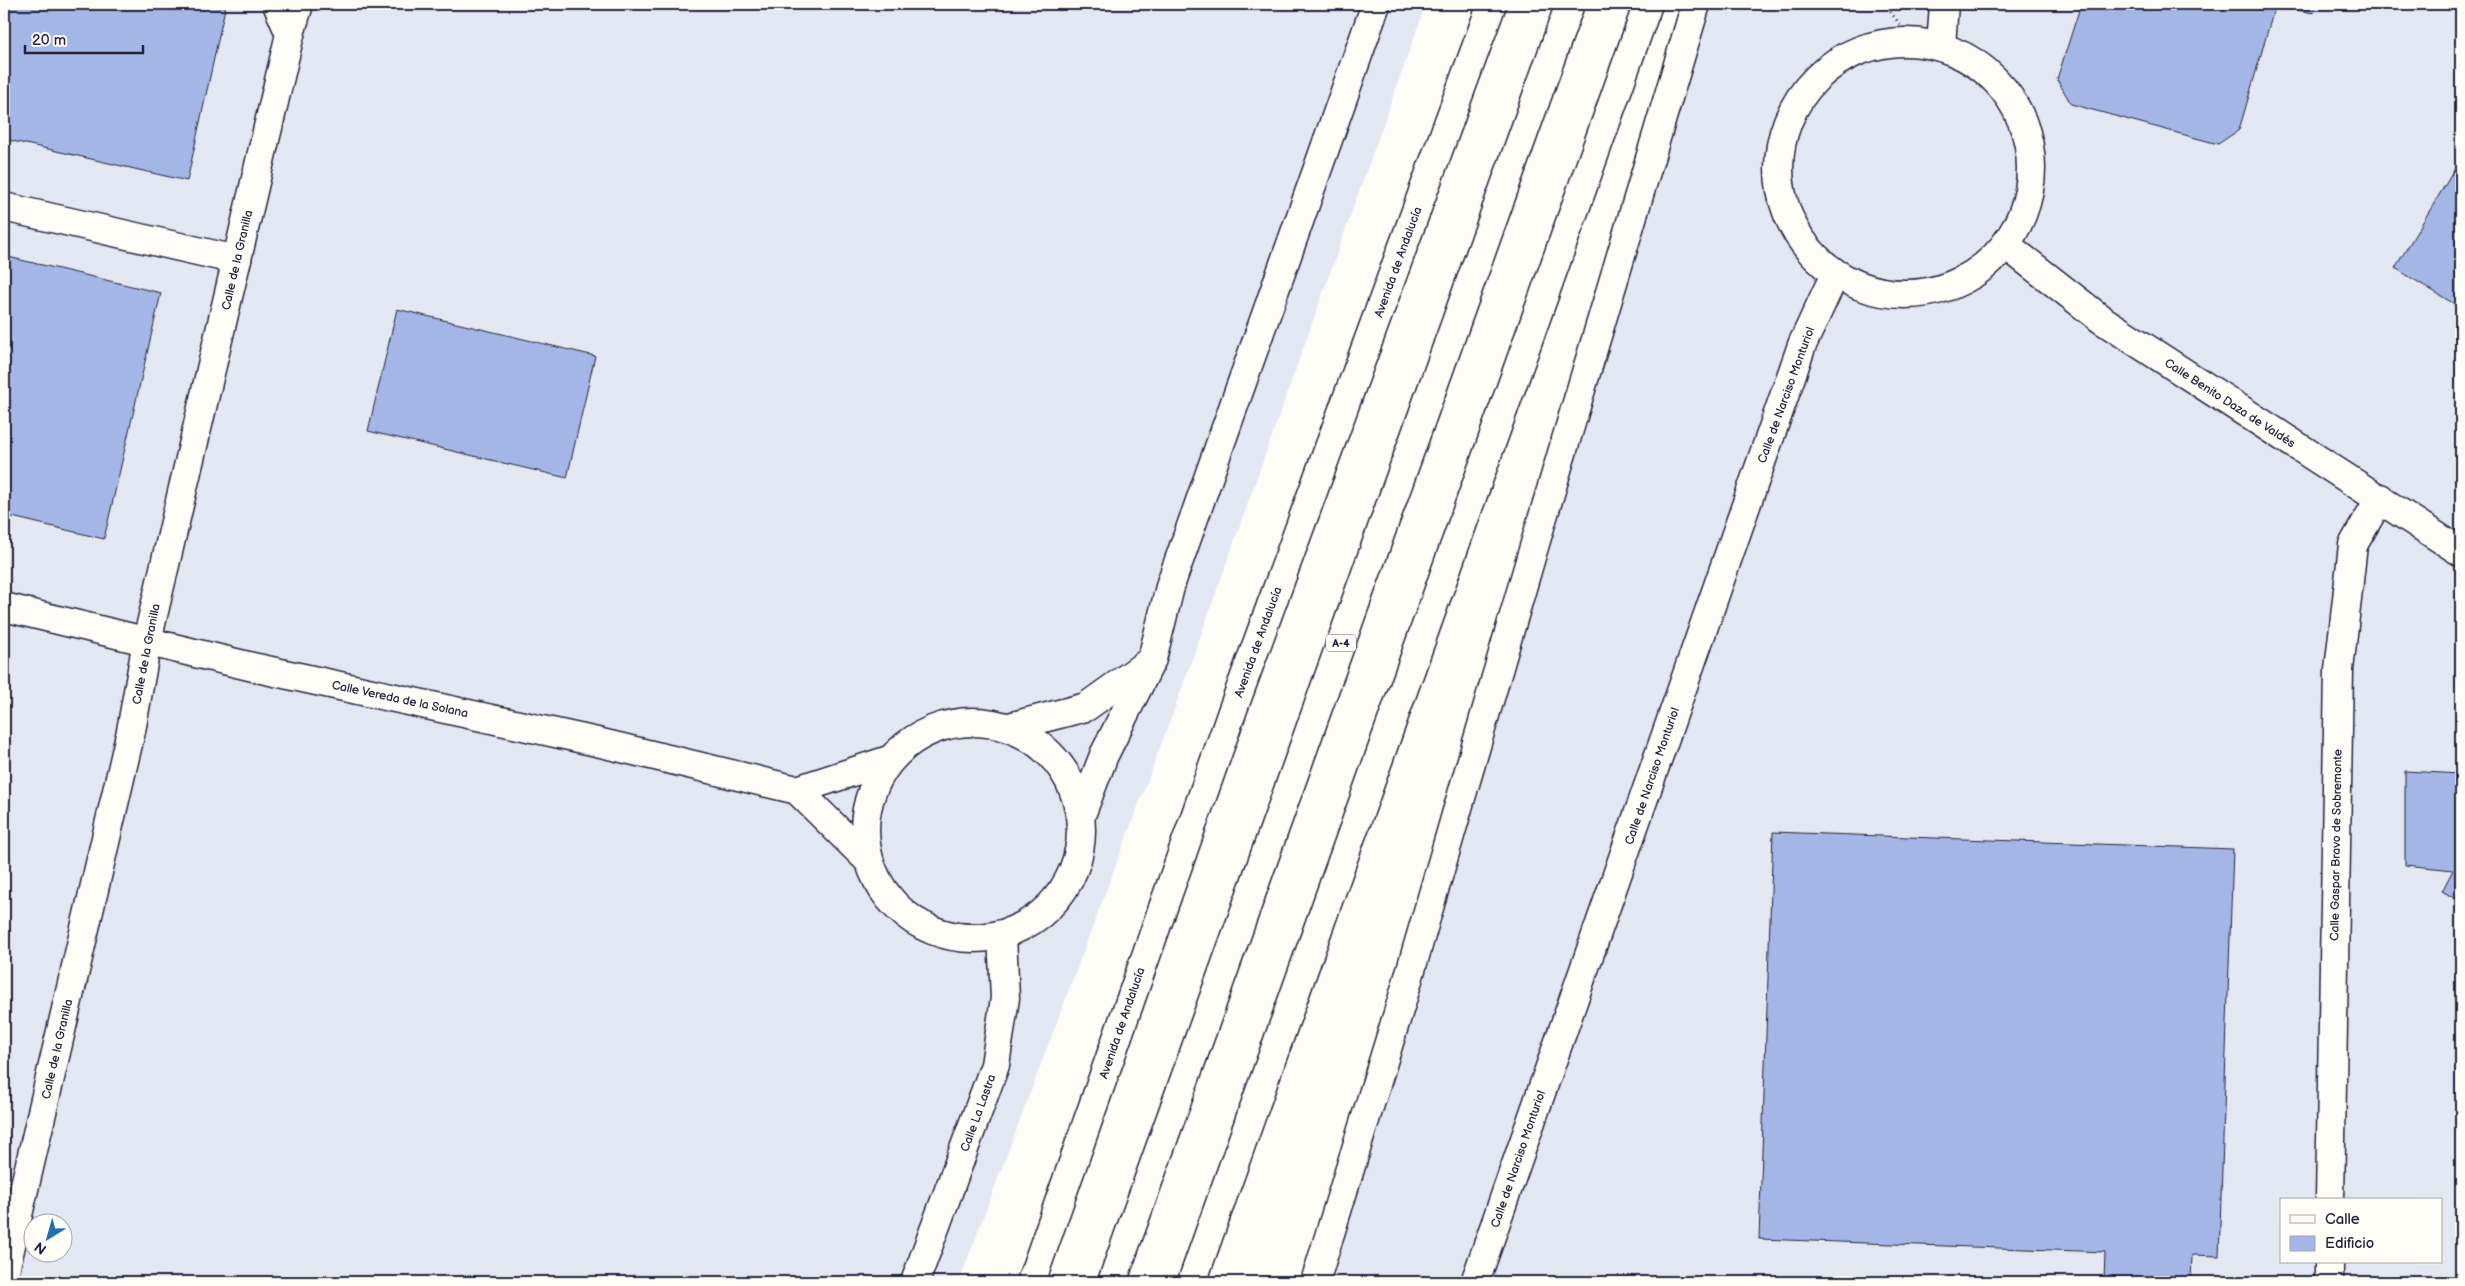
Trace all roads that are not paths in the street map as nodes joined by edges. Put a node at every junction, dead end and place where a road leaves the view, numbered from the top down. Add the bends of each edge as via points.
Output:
1 (277, 4) edge
2 (300, 4) edge
3 (1376, 4) edge
4 (1492, 4) edge
5 (1570, 4) edge
6 (1648, 4) edge
7 (1696, 4) edge
8 (1944, 4) edge
9 (290, 34) junction
10 (1928, 45) junction
11 (4, 207) edge
12 (2006, 245) junction
13 (237, 260) junction
14 (1836, 274) junction
15 (2380, 498) junction
16 (2461, 552) edge
17 (4, 608) edge
18 (147, 641) junction
19 (1152, 659) junction
20 (1009, 727) junction
21 (889, 760) junction
22 (797, 790) junction
23 (1081, 815) junction
24 (868, 860) junction
25 (1002, 936) junction
26 (2330, 1198) edge
27 (2329, 1264) edge
28 (4, 1275) edge
29 (915, 1282) edge
30 (1031, 1282) edge
31 (1112, 1282) edge
32 (1192, 1282) edge
33 (1315, 1282) edge
34 (1475, 1282) edge
35 (2329, 1282) edge

1 - 9 main road
2 - 9 main road, Calle de la Granilla
3 - 19 main road via 1171,583
4 - 30 main road, Avenida de Andalucía via 1233,709
5 - 31 main road, A-4
6 - 32 main road
7 - 33 main road via 1403,997
8 - 10 main road
9 - 13 main road, Calle de la Granilla
10 - 12 main road via 1978,65 2007,93 2025,129 2032,169 2025,209
10 - 14 main road via 1902,41 1862,48 1827,67 1800,97 1783,133 1778,172 1786,212 1806,247
11 - 13 main road
12 - 14 main road via 1979,271 1945,288 1907,294 1870,289
12 - 15 main road, Calle Benito Daza de Valdés via 2100,320
13 - 18 main road, Calle de la Granilla
14 - 34 main road, Calle de Narciso Monturiol via 1802,345
15 - 16 main road, Calle Benito Daza de Valdés
15 - 26 main road, Calle Gaspar Bravo de Sobremonte via 2353,546 2339,670
17 - 18 main road, Calle Vereda de la Solana
18 - 22 main road, Calle Vereda de la Solana
18 - 28 main road, Calle de la Granilla via 132,731
19 - 20 main road via 1086,707
19 - 23 main road via 1104,755
20 - 21 main road via 977,721 944,724 914,738
20 - 23 main road via 1036,741 1058,761 1073,786
21 - 22 main road
21 - 24 main road via 875,782 867,807 864,834
22 - 24 main road
23 - 25 main road via 1081,846 1072,876 1054,903 1030,923
24 - 25 main road via 882,891 906,915 935,932 968,939
25 - 29 main road, Calle La Lastra via 1005,998 995,1065
27 - 35 main road

